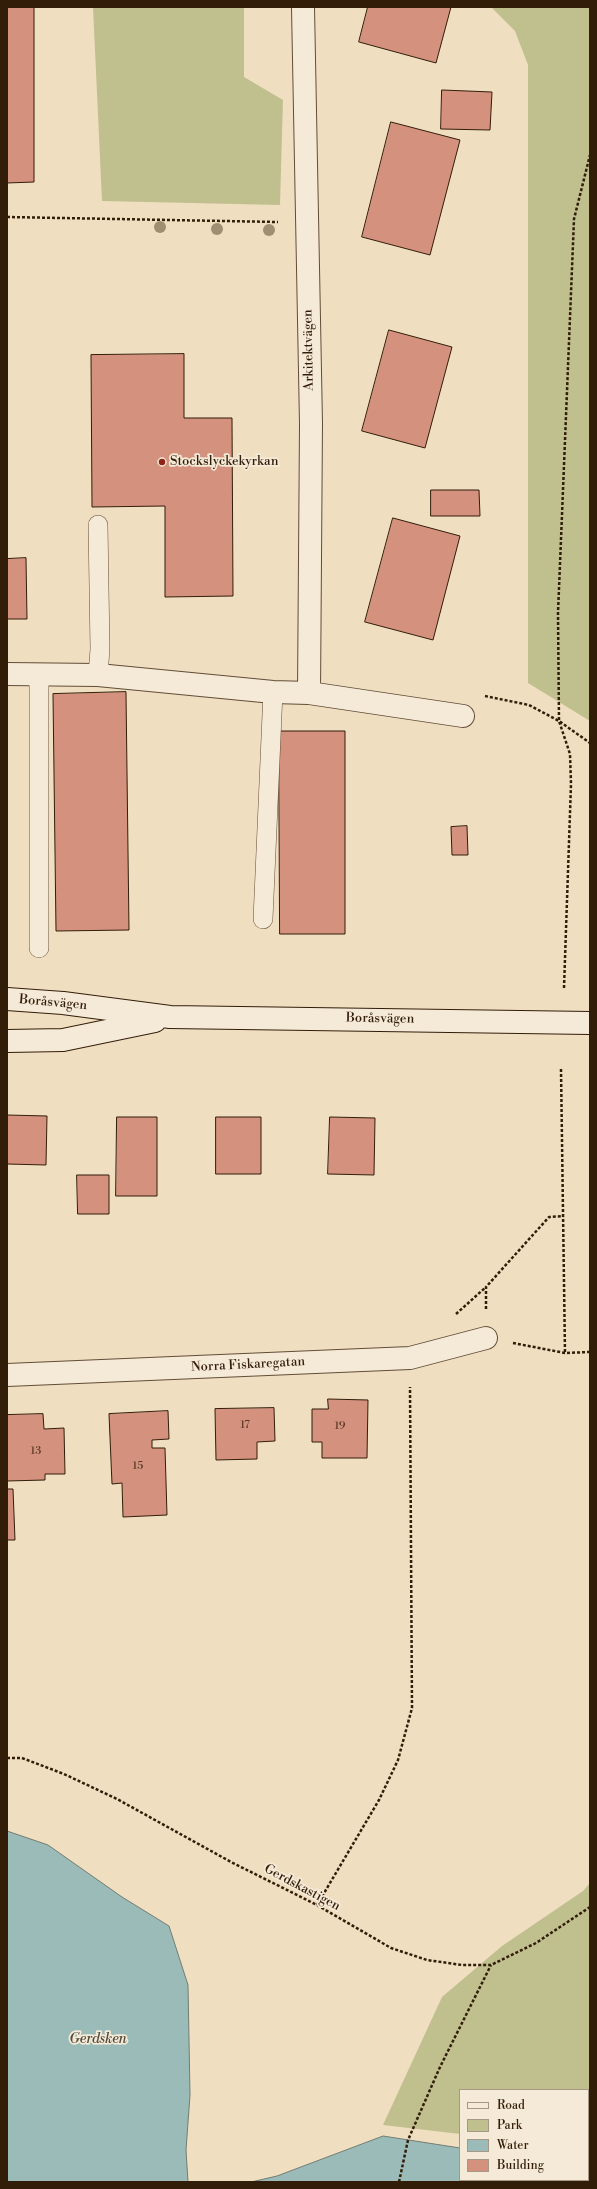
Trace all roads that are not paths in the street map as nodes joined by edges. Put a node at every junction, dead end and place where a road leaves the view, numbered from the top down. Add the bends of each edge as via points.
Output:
1 (303, 7) edge
2 (98, 525) dead end
3 (7, 674) edge
4 (39, 674) junction
5 (98, 675) junction
6 (273, 692) junction
7 (309, 693) junction
8 (463, 716) dead end
9 (263, 919) dead end
10 (39, 948) dead end
11 (7, 1000) edge
12 (170, 1017) junction
13 (590, 1023) edge
14 (7, 1041) edge
15 (486, 1338) road end
16 (7, 1375) edge

1 - 7 street, Arkitektvägen via 311,424
2 - 5 lane
3 - 4 street
4 - 5 street
4 - 10 lane
5 - 6 street
6 - 7 street
6 - 9 lane
7 - 8 street
11 - 12 street, Boråsvägen via 64,1003
12 - 13 street, Boråsvägen
12 - 14 street, Boråsvägen via 63,1040
15 - 16 street, Norra Fiskaregatan via 410,1358

